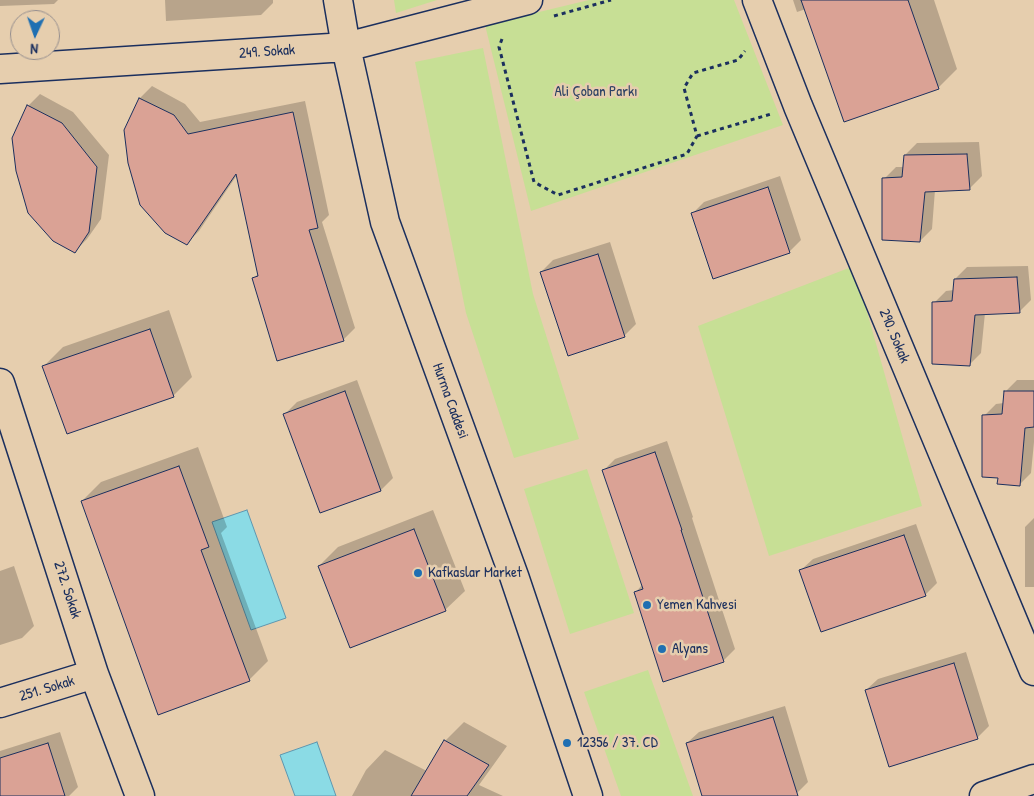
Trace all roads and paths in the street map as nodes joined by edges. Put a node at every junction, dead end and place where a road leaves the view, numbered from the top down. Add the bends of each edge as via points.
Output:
1 (338, 0) edge
2 (528, 0) edge
3 (611, 0) edge
4 (757, 0) edge
5 (553, 16) dead end
6 (502, 38) dead end
7 (748, 46) dead end
8 (346, 47) junction
9 (0, 69) edge
10 (798, 106) junction
11 (697, 136) junction
12 (0, 383) edge
13 (1034, 671) edge
14 (94, 674) junction
15 (0, 703) edge
16 (1034, 779) edge
17 (140, 796) edge
18 (588, 796) edge
19 (984, 796) edge

1 - 8 street, Hurma Caddesi
2 - 8 street, 249. Sokak
3 - 5 path
4 - 10 street, 290. Sokak
6 - 11 path via 499,47 534,182 558,195 687,154
7 - 11 path via 738,60 693,73 684,88
8 - 9 street, 249. Sokak
8 - 18 street, Hurma Caddesi via 385,222 514,576
10 - 11 path
10 - 13 street, 290. Sokak
12 - 14 street, 272. Sokak
14 - 15 street, 251. Sokak
14 - 17 street, 272. Sokak
16 - 19 street

